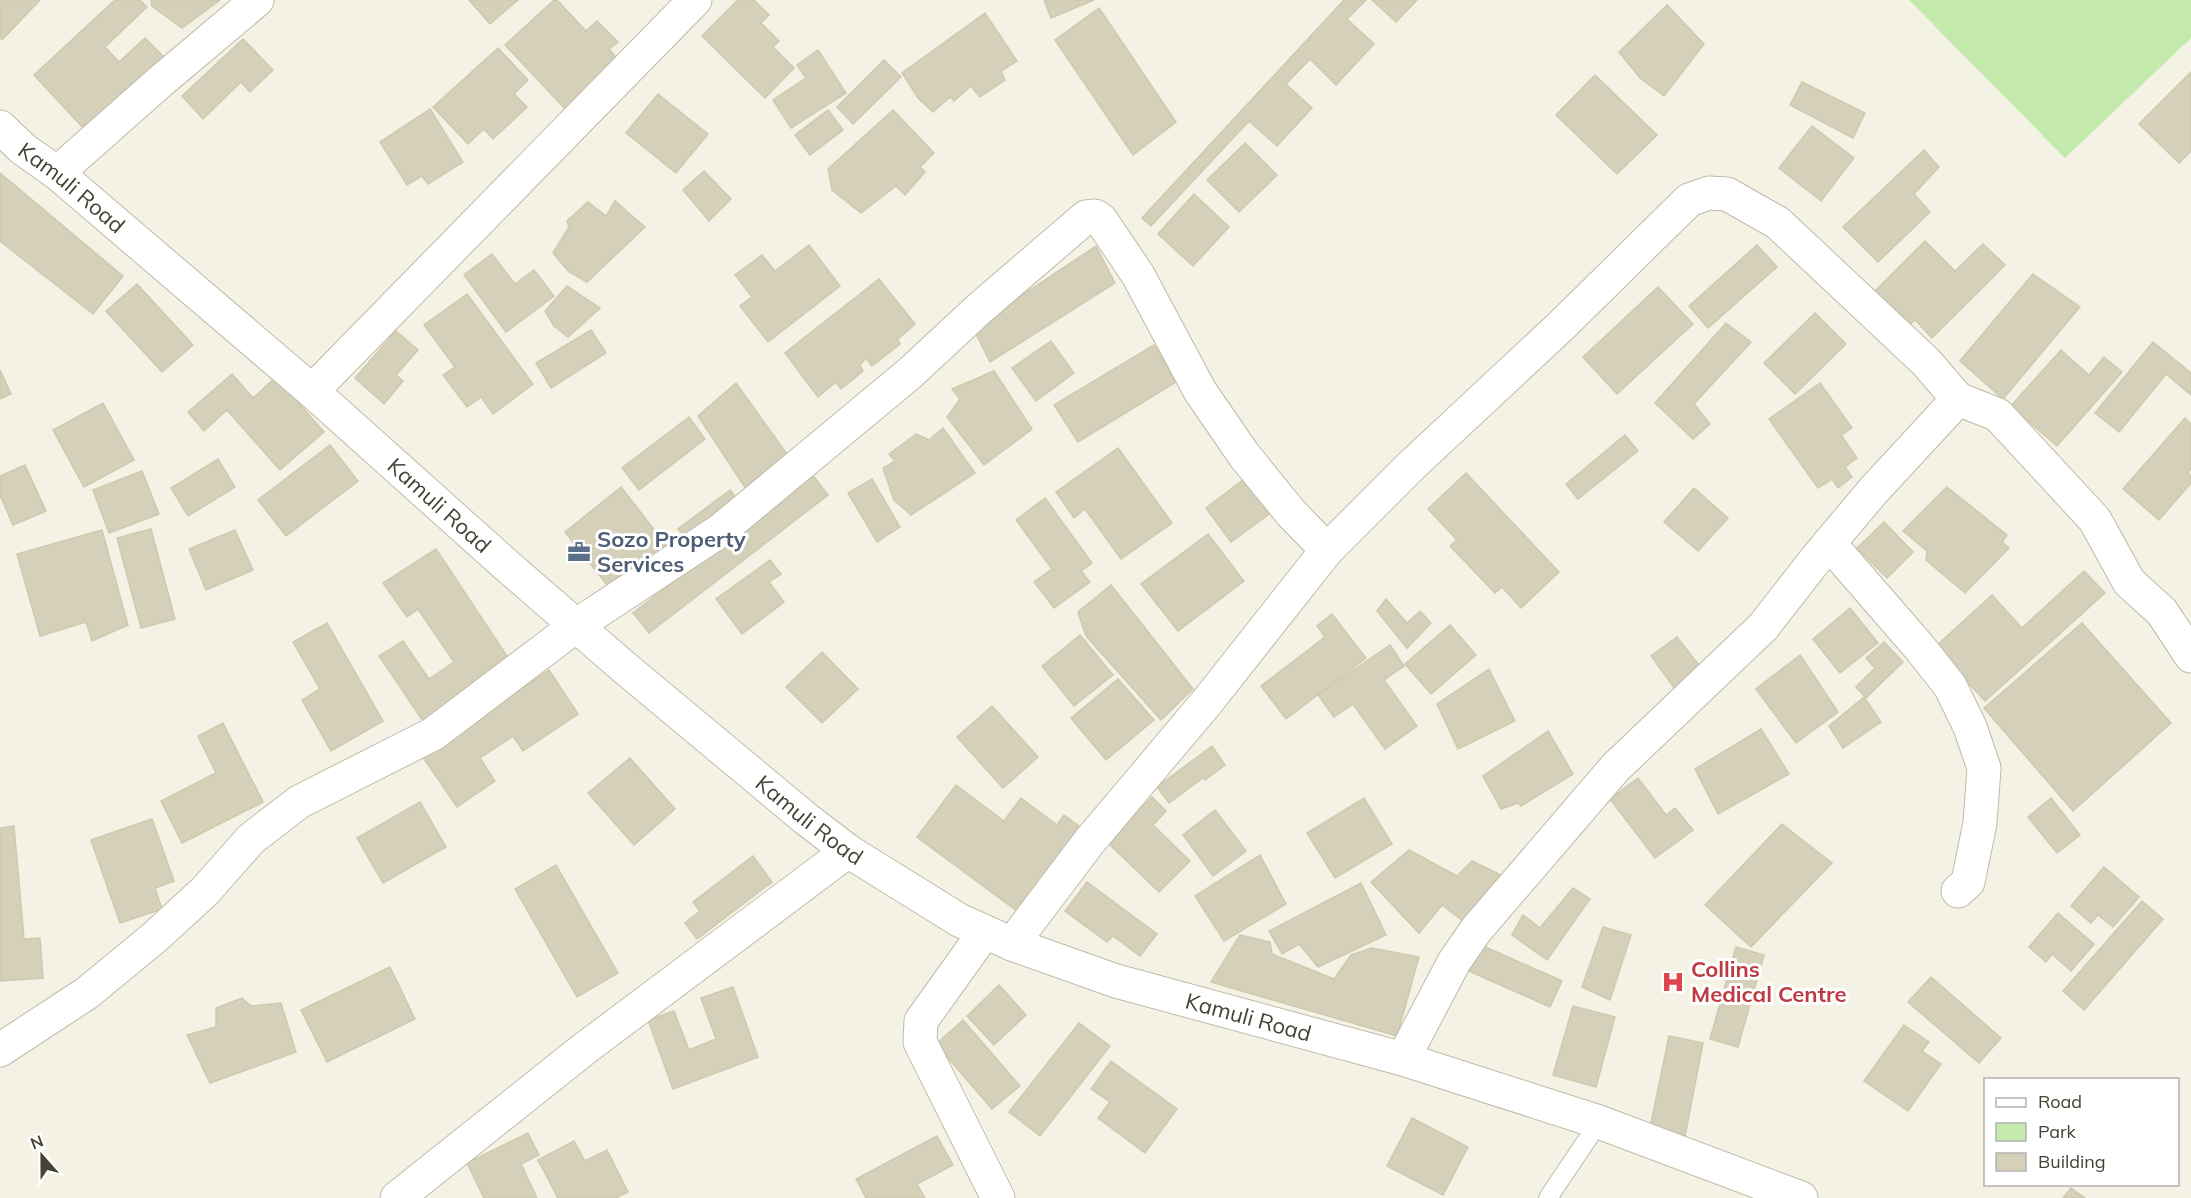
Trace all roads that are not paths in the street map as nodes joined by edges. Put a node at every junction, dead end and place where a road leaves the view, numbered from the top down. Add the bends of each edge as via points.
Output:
1 (257, 0) edge
2 (695, 0) edge
3 (0, 127) edge
4 (57, 173) junction
5 (312, 391) junction
6 (1959, 399) junction
7 (1829, 543) junction
8 (1327, 550) junction
9 (577, 625) junction
10 (2191, 656) edge
11 (848, 851) junction
12 (1958, 891) dead end
13 (998, 938) junction
14 (0, 1050) edge
15 (1403, 1059) junction
16 (1599, 1122) junction
17 (397, 1198) edge
18 (998, 1198) edge
19 (1548, 1198) edge
20 (1801, 1198) edge

1 - 4 street
2 - 5 street
3 - 4 street, Kamuli Road via 22,149
4 - 5 street, Kamuli Road
5 - 9 street, Kamuli Road
6 - 7 street
6 - 8 street via 1926,362 1778,223 1727,194 1709,194 1689,200
6 - 10 street via 1998,414 2095,520 2129,582 2162,612
7 - 12 street via 1950,686 1971,727 1984,768 1980,824 1968,882
7 - 15 street via 1763,627 1615,768 1476,930 1454,962
8 - 9 street via 1244,455 1200,391 1138,275 1101,220 1090,216 980,308 909,374 721,530
8 - 13 street via 1207,702 1089,842
9 - 11 street, Kamuli Road
9 - 14 street via 433,734 299,802 251,839 205,891 87,993
11 - 13 street, Kamuli Road via 949,914
11 - 17 street via 584,1049
13 - 15 street, Kamuli Road via 1116,981
13 - 18 street via 921,1021 920,1042
15 - 16 street, Kamuli Road
16 - 19 lane
16 - 20 street, Kamuli Road

